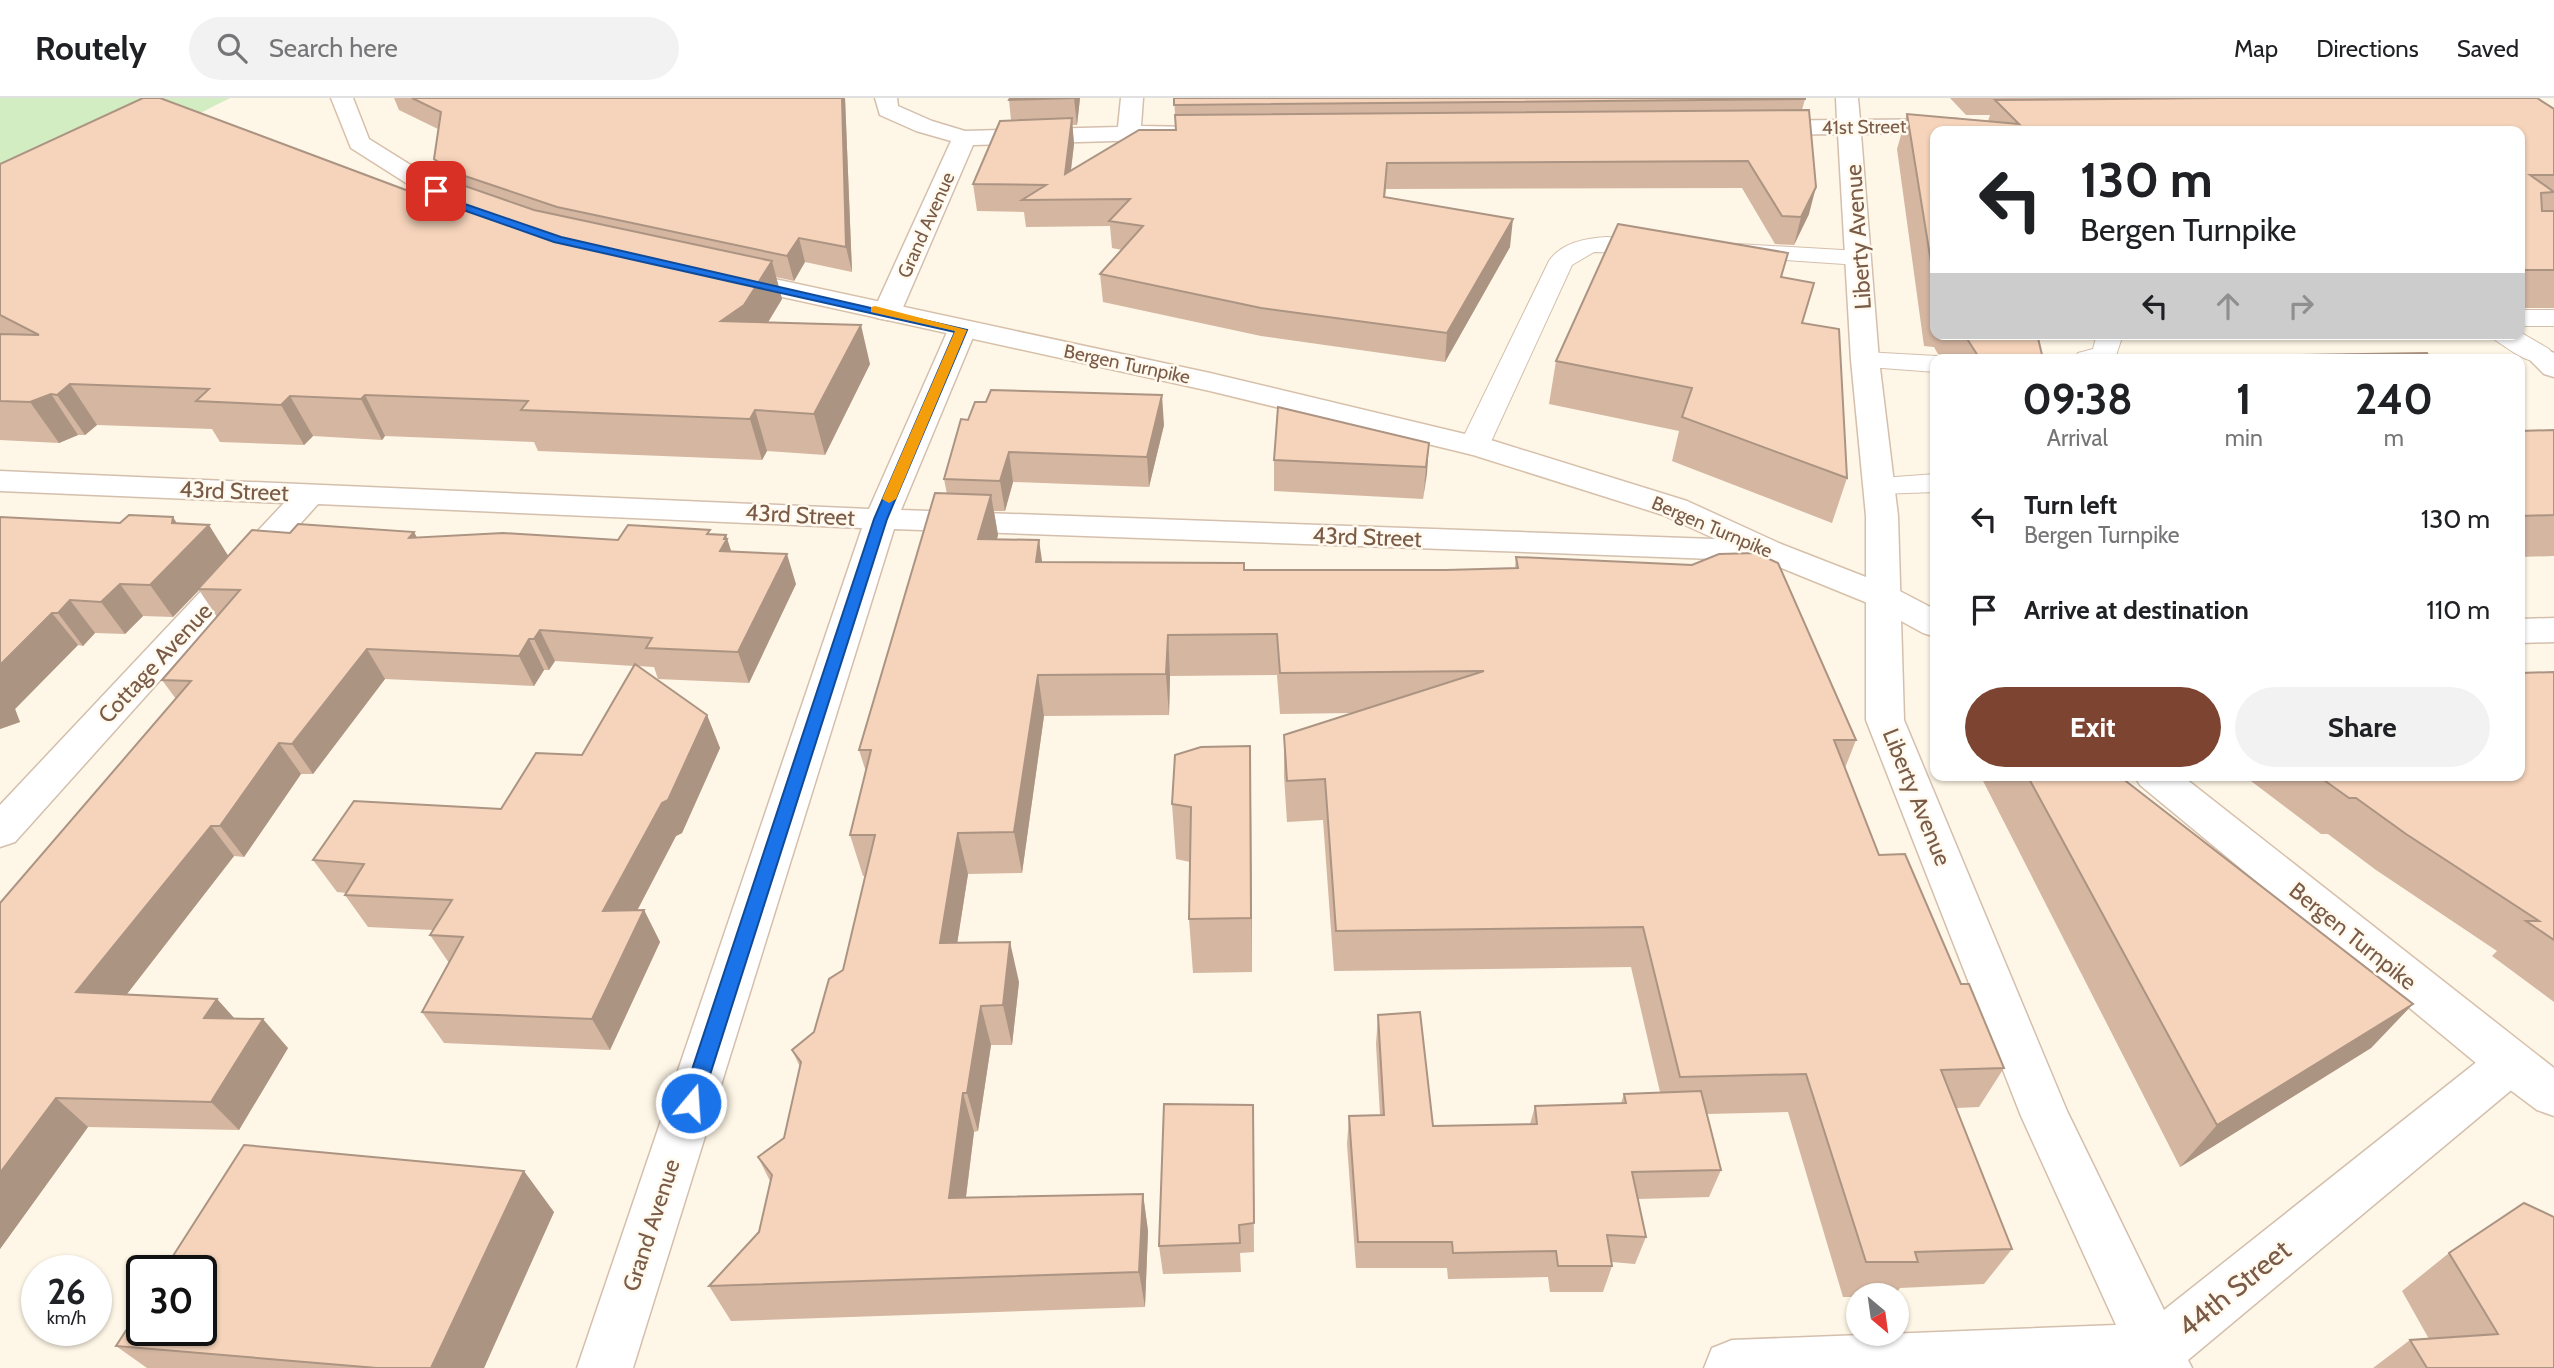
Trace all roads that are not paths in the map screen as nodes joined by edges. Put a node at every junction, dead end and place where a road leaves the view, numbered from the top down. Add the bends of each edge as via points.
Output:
1 (342, 98) edge
2 (886, 98) edge
3 (1132, 98) edge
4 (1847, 98) edge
5 (1930, 127) edge
6 (1741, 128) edge
7 (1851, 128) junction
8 (1129, 132) junction
9 (1212, 132) edge
10 (964, 138) junction
11 (494, 217) edge
12 (1686, 248) edge
13 (1713, 250) edge
14 (1859, 258) junction
15 (702, 271) edge
16 (887, 312) junction
17 (2525, 318) edge
18 (2554, 318) edge
19 (961, 330) junction
20 (2515, 340) edge
21 (1865, 359) junction
22 (2549, 359) edge
23 (1930, 364) edge
24 (1474, 446) junction
25 (0, 481) edge
26 (1930, 483) edge
27 (1879, 485) junction
28 (310, 494) junction
29 (881, 519) junction
30 (1769, 551) junction
31 (1882, 596) junction
32 (1930, 622) edge
33 (2554, 630) edge
34 (2525, 631) edge
35 (2161, 781) edge
36 (0, 831) edge
37 (2510, 1063) junction
38 (2554, 1095) edge
39 (2160, 1359) edge
40 (605, 1368) edge
41 (1732, 1368) edge

1 - 11 street via 359,143 456,204
2 - 10 street via 888,110
3 - 8 street
4 - 7 street, Liberty Avenue
5 - 7 street, 41st Street
6 - 7 street, 41st Street
7 - 14 street, Liberty Avenue
8 - 9 street
8 - 10 street
10 - 16 street, Grand Avenue
12 - 24 lane via 1604,244 1571,251 1561,261
13 - 14 lane
14 - 21 street, Liberty Avenue
15 - 16 street, Bergen Turnpike
16 - 19 street, Bergen Turnpike
17 - 18 lane
19 - 24 street, Bergen Turnpike via 1210,382
19 - 29 street, Grand Avenue
20 - 22 lane
21 - 23 lane
21 - 27 street, Liberty Avenue
24 - 30 street, Bergen Turnpike via 1675,508
25 - 28 street, 43rd Street
26 - 27 lane
27 - 31 street, Liberty Avenue
28 - 29 street, 43rd Street
28 - 36 street, Cottage Avenue
29 - 30 street, 43rd Street
29 - 40 street, Grand Avenue
30 - 31 street, Bergen Turnpike
31 - 32 street, Bergen Turnpike
31 - 39 street, Liberty Avenue via 1885,720 2045,1116
33 - 34 street
35 - 37 street, Bergen Turnpike
37 - 38 street, Bergen Turnpike
37 - 39 street, 44th Street
39 - 41 street, 44th Street

